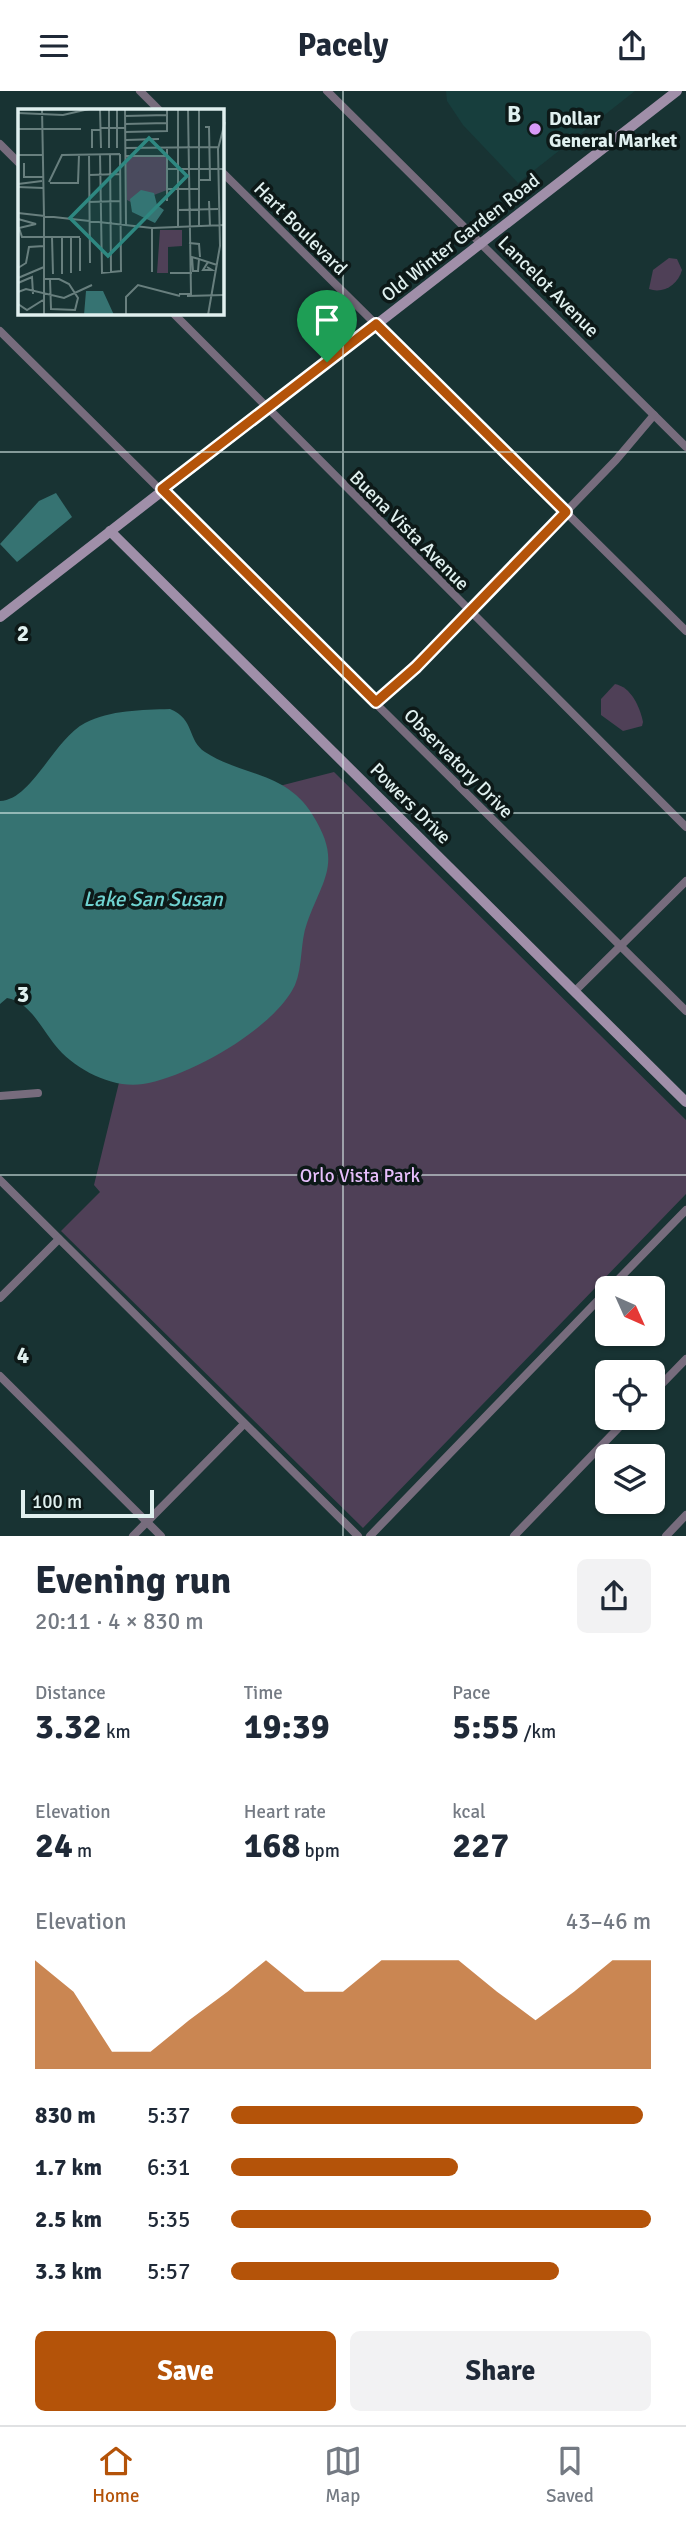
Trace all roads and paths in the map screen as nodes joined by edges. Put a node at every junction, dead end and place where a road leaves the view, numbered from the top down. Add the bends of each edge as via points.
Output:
1 (140, 91) edge
2 (327, 91) edge
3 (677, 91) edge
4 (158, 109) edge
5 (0, 144) edge
6 (18, 162) edge
7 (224, 174) edge
8 (482, 242) junction
9 (175, 315) edge
10 (376, 324) junction
11 (0, 331) edge
12 (270, 408) junction
13 (654, 415) junction
14 (686, 447) edge
15 (162, 489) junction
16 (566, 512) junction
17 (110, 531) junction
18 (470, 611) junction
19 (0, 617) edge
20 (686, 631) edge
21 (376, 702) junction
22 (686, 827) edge
23 (686, 881) edge
24 (620, 946) junction
25 (575, 991) junction
26 (686, 1011) edge
27 (37, 1093) dead end
28 (0, 1096) edge
29 (686, 1102) edge
30 (0, 1180) edge
31 (686, 1210) edge
32 (59, 1239) junction
33 (622, 1276) edge
34 (0, 1298) edge
35 (595, 1303) edge
36 (686, 1359) edge
37 (0, 1376) edge
38 (665, 1381) edge
39 (244, 1424) junction
40 (616, 1430) edge
41 (686, 1515) edge
42 (147, 1522) junction
43 (133, 1536) edge
44 (161, 1536) edge
45 (358, 1536) edge
46 (370, 1536) edge
47 (514, 1536) edge
48 (666, 1536) edge

1 - 4 street
2 - 8 street, Lancelot Avenue
3 - 8 main road, Old Winter Garden Road
5 - 6 street
7 - 10 street, Hart Boulevard
8 - 10 main road, Old Winter Garden Road
8 - 13 street, Lancelot Avenue
9 - 12 street, Buena Vista Avenue
10 - 12 main road, Old Winter Garden Road
10 - 16 street, Hart Boulevard
11 - 15 street, Observatory Drive
12 - 15 main road, Old Winter Garden Road
12 - 18 street, Buena Vista Avenue
13 - 14 street, Lancelot Avenue
13 - 16 street
15 - 17 main road, Old Winter Garden Road
15 - 21 street, Observatory Drive
16 - 18 street
16 - 20 street, Hart Boulevard
17 - 19 main road, Old Winter Garden Road
17 - 25 main road, Powers Drive
18 - 21 street
18 - 22 street, Buena Vista Avenue
21 - 24 street, Observatory Drive
23 - 24 street
24 - 25 street
24 - 26 street, Observatory Drive
25 - 29 main road, Powers Drive
27 - 28 street
30 - 32 street
31 - 33 street
32 - 34 street
32 - 39 street
35 - 46 street
36 - 38 street
37 - 42 street
39 - 42 street
39 - 45 street
40 - 47 street
41 - 48 street
42 - 43 street
42 - 44 street

